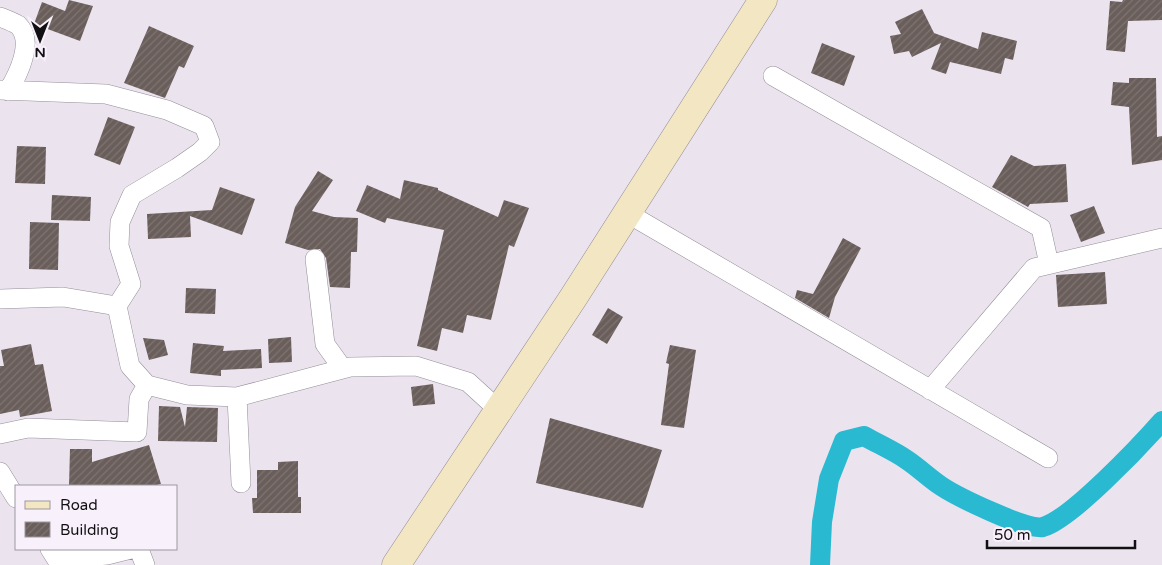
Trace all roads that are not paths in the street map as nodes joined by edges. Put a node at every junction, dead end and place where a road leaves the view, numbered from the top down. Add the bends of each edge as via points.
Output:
1 (763, 0) edge
2 (0, 17) edge
3 (773, 76) dead end
4 (4, 90) edge
5 (627, 213) junction
6 (1162, 238) edge
7 (315, 259) dead end
8 (1049, 264) junction
9 (0, 299) edge
10 (117, 306) junction
11 (344, 369) junction
12 (147, 385) junction
13 (930, 390) junction
14 (237, 397) junction
15 (501, 412) junction
16 (0, 434) edge
17 (1048, 458) dead end
18 (0, 472) edge
19 (241, 483) dead end
20 (15, 496) edge
21 (51, 550) edge
22 (127, 550) edge
23 (139, 550) edge
24 (145, 565) edge
25 (396, 565) edge

1 - 5 main road
2 - 4 street via 17,25 24,35 24,52 18,74
3 - 8 street via 1041,228
4 - 10 street via 106,94 167,110 204,126 210,142 200,152 132,196 120,222 119,246 131,284
5 - 13 street
5 - 15 main road
6 - 8 street
7 - 11 street via 325,344
8 - 13 street via 1034,268
9 - 10 street via 63,297
10 - 12 street via 130,366
11 - 14 street
11 - 15 street via 416,366 468,382
12 - 14 street via 187,395
12 - 16 street via 139,399 138,432 28,428
13 - 17 street
14 - 19 street
15 - 25 main road
18 - 20 street
21 - 22 street via 57,560
23 - 24 street

